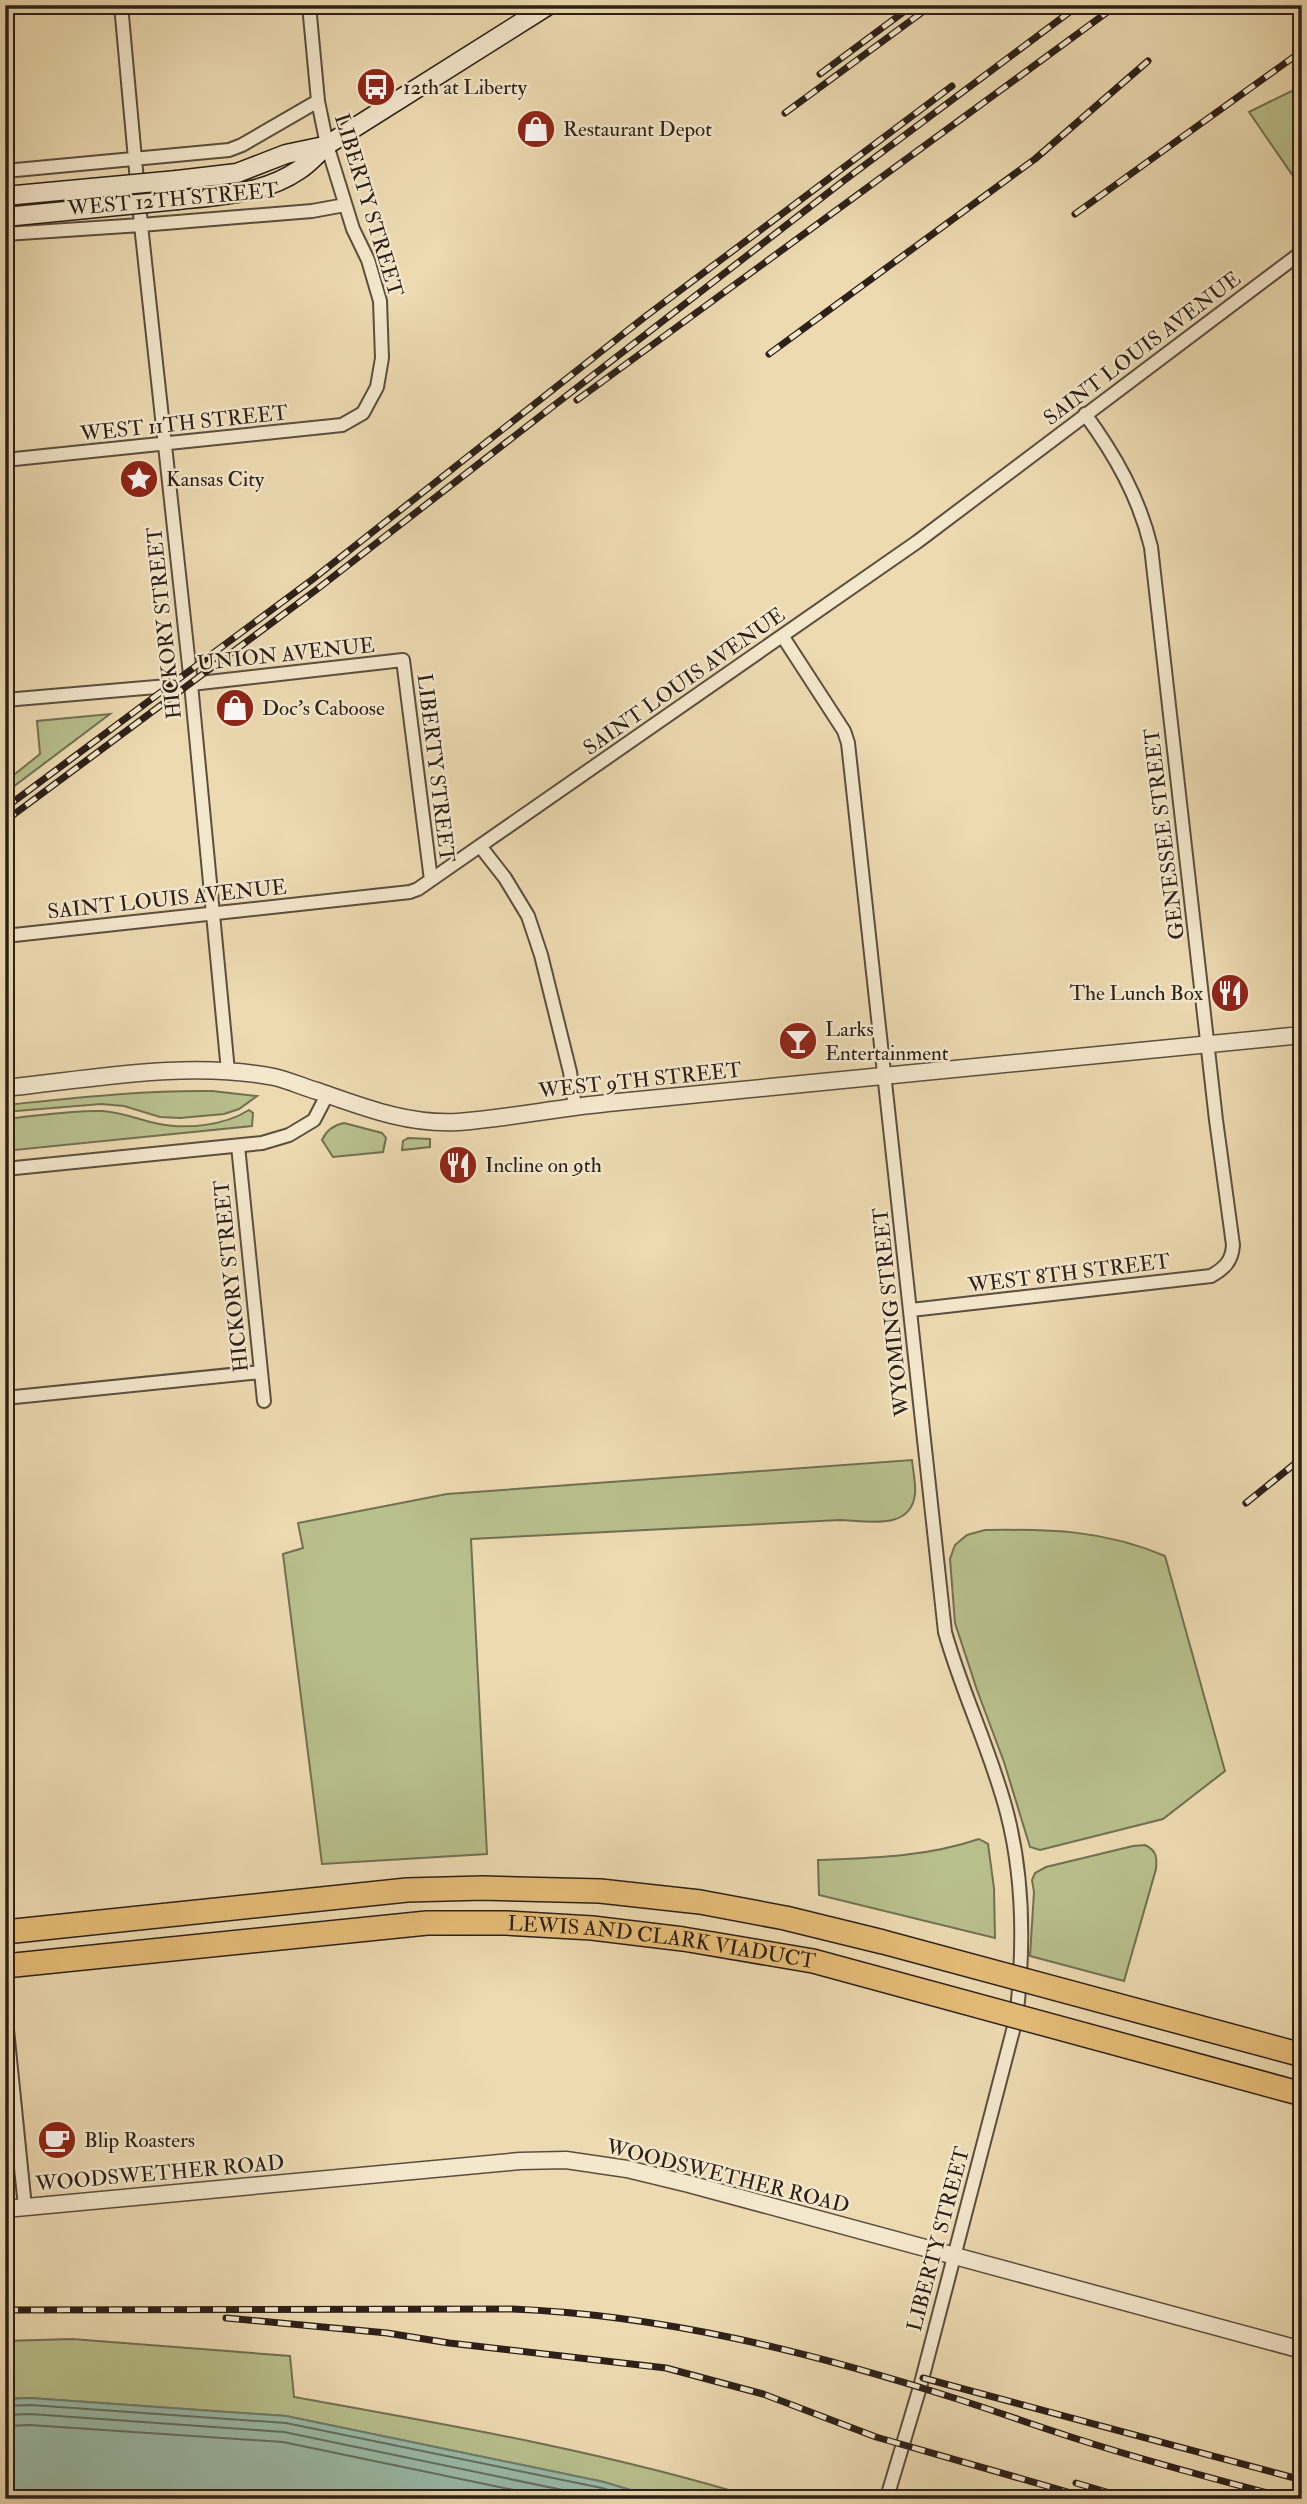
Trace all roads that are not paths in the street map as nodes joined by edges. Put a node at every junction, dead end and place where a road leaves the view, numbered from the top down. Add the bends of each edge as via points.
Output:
1 (121, 5) edge
2 (309, 5) edge
3 (549, 5) edge
4 (318, 101) junction
5 (327, 145) junction
6 (136, 158) junction
7 (5, 171) edge
8 (140, 193) junction
9 (5, 196) edge
10 (5, 205) edge
11 (345, 205) junction
12 (5, 216) edge
13 (141, 225) junction
14 (5, 234) edge
15 (1302, 252) edge
16 (363, 413) joint
17 (1085, 414) junction
18 (166, 445) junction
19 (5, 460) edge
20 (783, 637) junction
21 (403, 660) joint
22 (191, 684) junction
23 (5, 700) edge
24 (480, 846) junction
25 (431, 880) junction
26 (212, 914) junction
27 (5, 936) edge
28 (1302, 1035) edge
29 (1207, 1044) junction
30 (228, 1071) junction
31 (886, 1078) junction
32 (5, 1088) edge
33 (327, 1095) junction
34 (575, 1107) junction
35 (238, 1146) junction
36 (5, 1169) edge
37 (1227, 1264) joint
38 (911, 1310) junction
39 (260, 1373) junction
40 (5, 1398) edge
41 (264, 1401) dead end
42 (5, 1932) edge
43 (5, 1966) edge
44 (1019, 1993) joint
45 (5, 2010) edge
46 (1302, 2055) edge
47 (1302, 2094) edge
48 (25, 2207) junction
49 (5, 2209) edge
50 (954, 2255) junction
51 (1302, 2350) edge
52 (888, 2494) dead end

1 - 6 street, HICKORY STREET
2 - 4 street, LIBERTY STREET
3 - 5 main road, WEST 12TH STREET
4 - 5 street, LIBERTY STREET
4 - 6 street, WEST 12TH STREET via 229,150
5 - 9 main road, WEST 12TH STREET, bridge via 286,154 237,173
5 - 11 street, LIBERTY STREET
5 - 12 main road, WEST 12TH STREET, bridge via 299,170 247,192
6 - 7 street, WEST 12TH STREET
6 - 8 street, HICKORY STREET
8 - 10 street
8 - 13 street, HICKORY STREET
11 - 13 street, WEST 12TH STREET
11 - 16 street, LIBERTY STREET via 380,301 382,358 377,387
13 - 14 street, WEST 12TH STREET
13 - 18 street, HICKORY STREET
15 - 17 street, SAINT LOUIS AVENUE
16 - 18 street, WEST 11TH STREET via 342,425
17 - 20 street, SAINT LOUIS AVENUE
17 - 29 street, GENESSEE STREET via 1126,477 1151,547
18 - 19 street, WEST 11TH STREET
18 - 22 street, HICKORY STREET
20 - 24 street, SAINT LOUIS AVENUE
20 - 31 street, WYOMING STREET via 848,743
21 - 22 street, UNION AVENUE
21 - 25 street, LIBERTY STREET
22 - 23 street, UNION AVENUE
22 - 26 street, HICKORY STREET
24 - 25 street, SAINT LOUIS AVENUE
24 - 34 street, LIBERTY STREET via 527,916 541,955
25 - 26 street, SAINT LOUIS AVENUE via 410,892
26 - 27 street, SAINT LOUIS AVENUE
26 - 30 street, HICKORY STREET
28 - 29 street, WEST 9TH STREET
29 - 31 street, WEST 9TH STREET
29 - 37 street, GENESSEE STREET via 1233,1245
30 - 32 street, WEST 9TH STREET via 185,1070
30 - 33 street, WEST 9TH STREET via 276,1077
31 - 34 street, WEST 9TH STREET
31 - 38 street, WYOMING STREET
33 - 34 street, WEST 9TH STREET via 394,1117 425,1121 456,1122
33 - 35 street via 314,1120 289,1135
35 - 36 street
35 - 39 street, HICKORY STREET
37 - 38 street, WEST 8TH STREET via 1211,1276
38 - 44 street, WYOMING STREET via 945,1632 1007,1812 1015,1849 1022,1961
39 - 40 street
39 - 41 street, HICKORY STREET
42 - 46 highway, LEWIS AND CLARK VIADUCT, bridge via 407,1891 600,1891 700,1902 785,1918
43 - 47 highway, LEWIS AND CLARK VIADUCT, bridge via 427,1923 593,1928 813,1961
44 - 50 street, LIBERTY STREET
45 - 48 street
48 - 49 street, WOODSWETHER ROAD
48 - 50 street, WOODSWETHER ROAD via 566,2160 689,2184
50 - 51 street, WOODSWETHER ROAD
50 - 52 street, LIBERTY STREET

